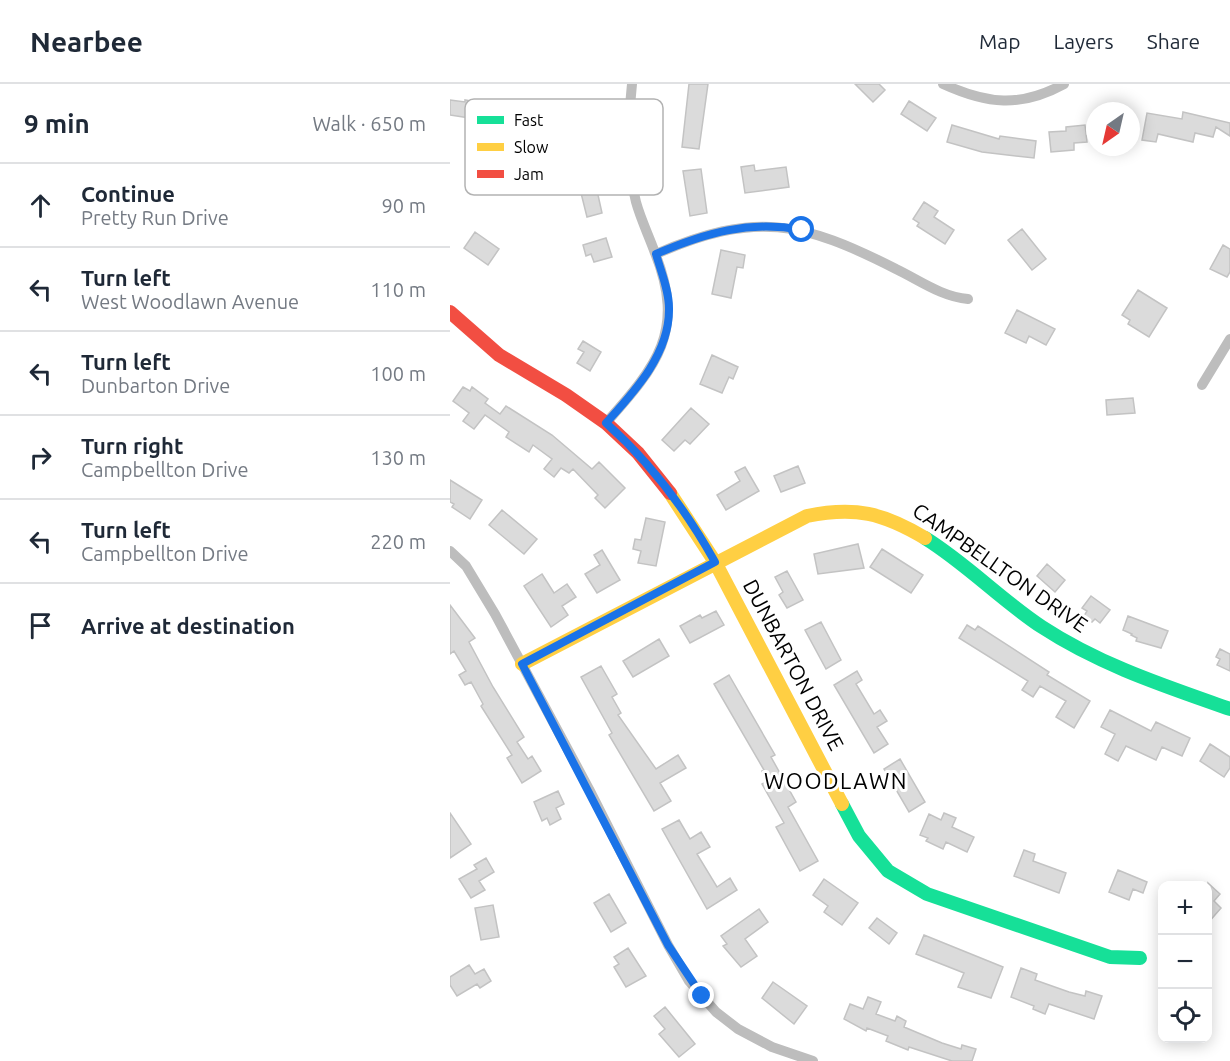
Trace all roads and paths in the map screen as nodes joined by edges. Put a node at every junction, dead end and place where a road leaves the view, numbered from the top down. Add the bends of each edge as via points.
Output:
1 (632, 84) edge
2 (942, 84) edge
3 (1064, 84) edge
4 (631, 99) edge
5 (636, 195) edge
6 (656, 254) junction
7 (968, 299) dead end
8 (450, 312) edge
9 (1230, 339) edge
10 (1202, 385) dead end
11 (606, 423) junction
12 (450, 551) edge
13 (715, 562) junction
14 (522, 664) junction
15 (1230, 709) edge
16 (1140, 958) dead end
17 (813, 1061) edge

1 - 4 street
2 - 3 street via 1007,102 1024,101
5 - 6 street
6 - 7 street via 712,232 782,226 841,242 942,292
6 - 11 street via 668,296 667,332 658,354 630,397
8 - 11 street, DUNBARTON DRIVE via 499,355
9 - 10 street
11 - 13 street, DUNBARTON DRIVE via 668,489
12 - 14 street via 466,566
13 - 14 street, CAMPBELLTON DRIVE
13 - 15 street, CAMPBELLTON DRIVE via 807,516 836,510 881,515 920,535 1041,627 1130,674
13 - 16 street, DUNBARTON DRIVE via 859,836 888,871 913,888 965,908 1110,957
14 - 17 street via 689,981 716,1012 738,1029 772,1047

